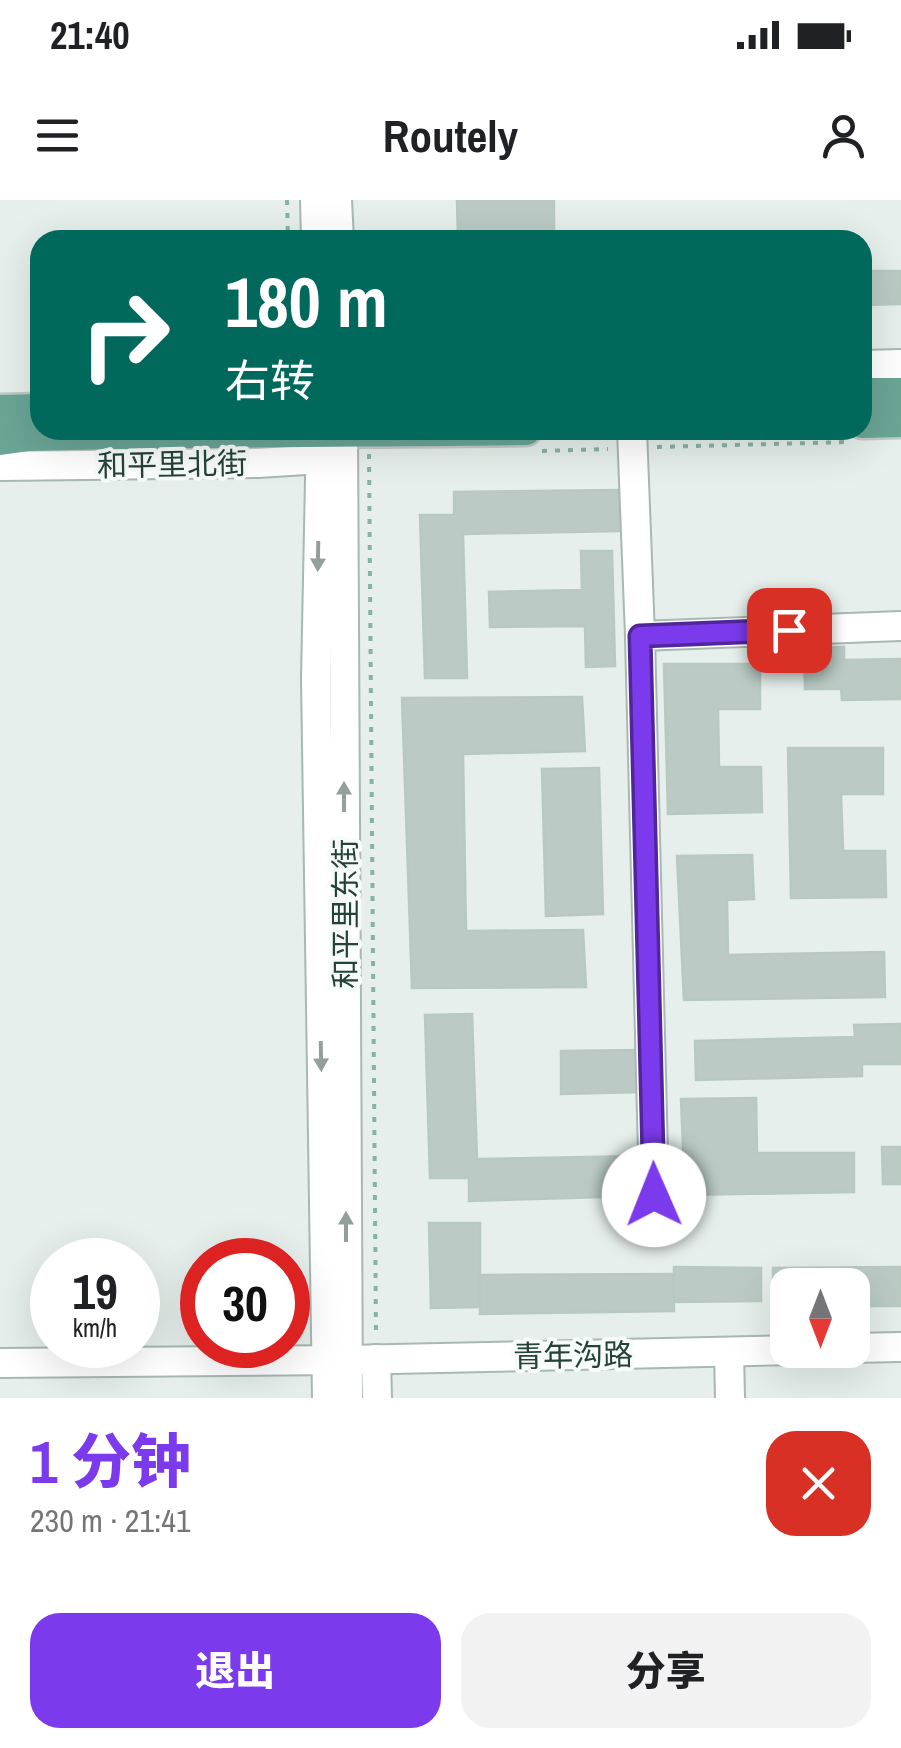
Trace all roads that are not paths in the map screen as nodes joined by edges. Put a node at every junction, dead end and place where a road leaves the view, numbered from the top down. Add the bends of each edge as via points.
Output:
1 (315, 200) edge
2 (338, 200) edge
3 (316, 230) edge
4 (339, 230) edge
5 (901, 364) edge
6 (872, 365) edge
7 (901, 392) edge
8 (872, 393) edge
9 (30, 409) edge
10 (0, 410) edge
11 (901, 422) edge
12 (872, 423) edge
13 (30, 436) edge
14 (0, 440) edge
15 (334, 440) edge
16 (337, 440) edge
17 (632, 440) edge
18 (0, 466) edge
19 (901, 626) edge
20 (640, 636) junction
21 (654, 1195) dead end
22 (901, 1347) edge
23 (870, 1348) edge
24 (770, 1351) edge
25 (729, 1352) junction
26 (376, 1359) junction
27 (336, 1360) junction
28 (0, 1363) edge
29 (327, 1398) edge
30 (348, 1398) edge
31 (377, 1398) edge
32 (730, 1398) edge

1 - 3 street
2 - 4 street
5 - 6 street
7 - 8 main road
9 - 10 main road
11 - 12 main road
13 - 14 main road, 和平里北街
15 - 18 street, 和平里北街 via 258,463
16 - 27 street, 和平里东街
17 - 20 street
19 - 20 street
20 - 21 street
22 - 23 street
24 - 25 street, 青年沟路
25 - 26 street, 青年沟路
25 - 32 street
26 - 27 street, 青年沟路
26 - 31 street
27 - 28 street, 青年沟路
27 - 29 street, 和平里东街
27 - 30 street, 和平里东街

